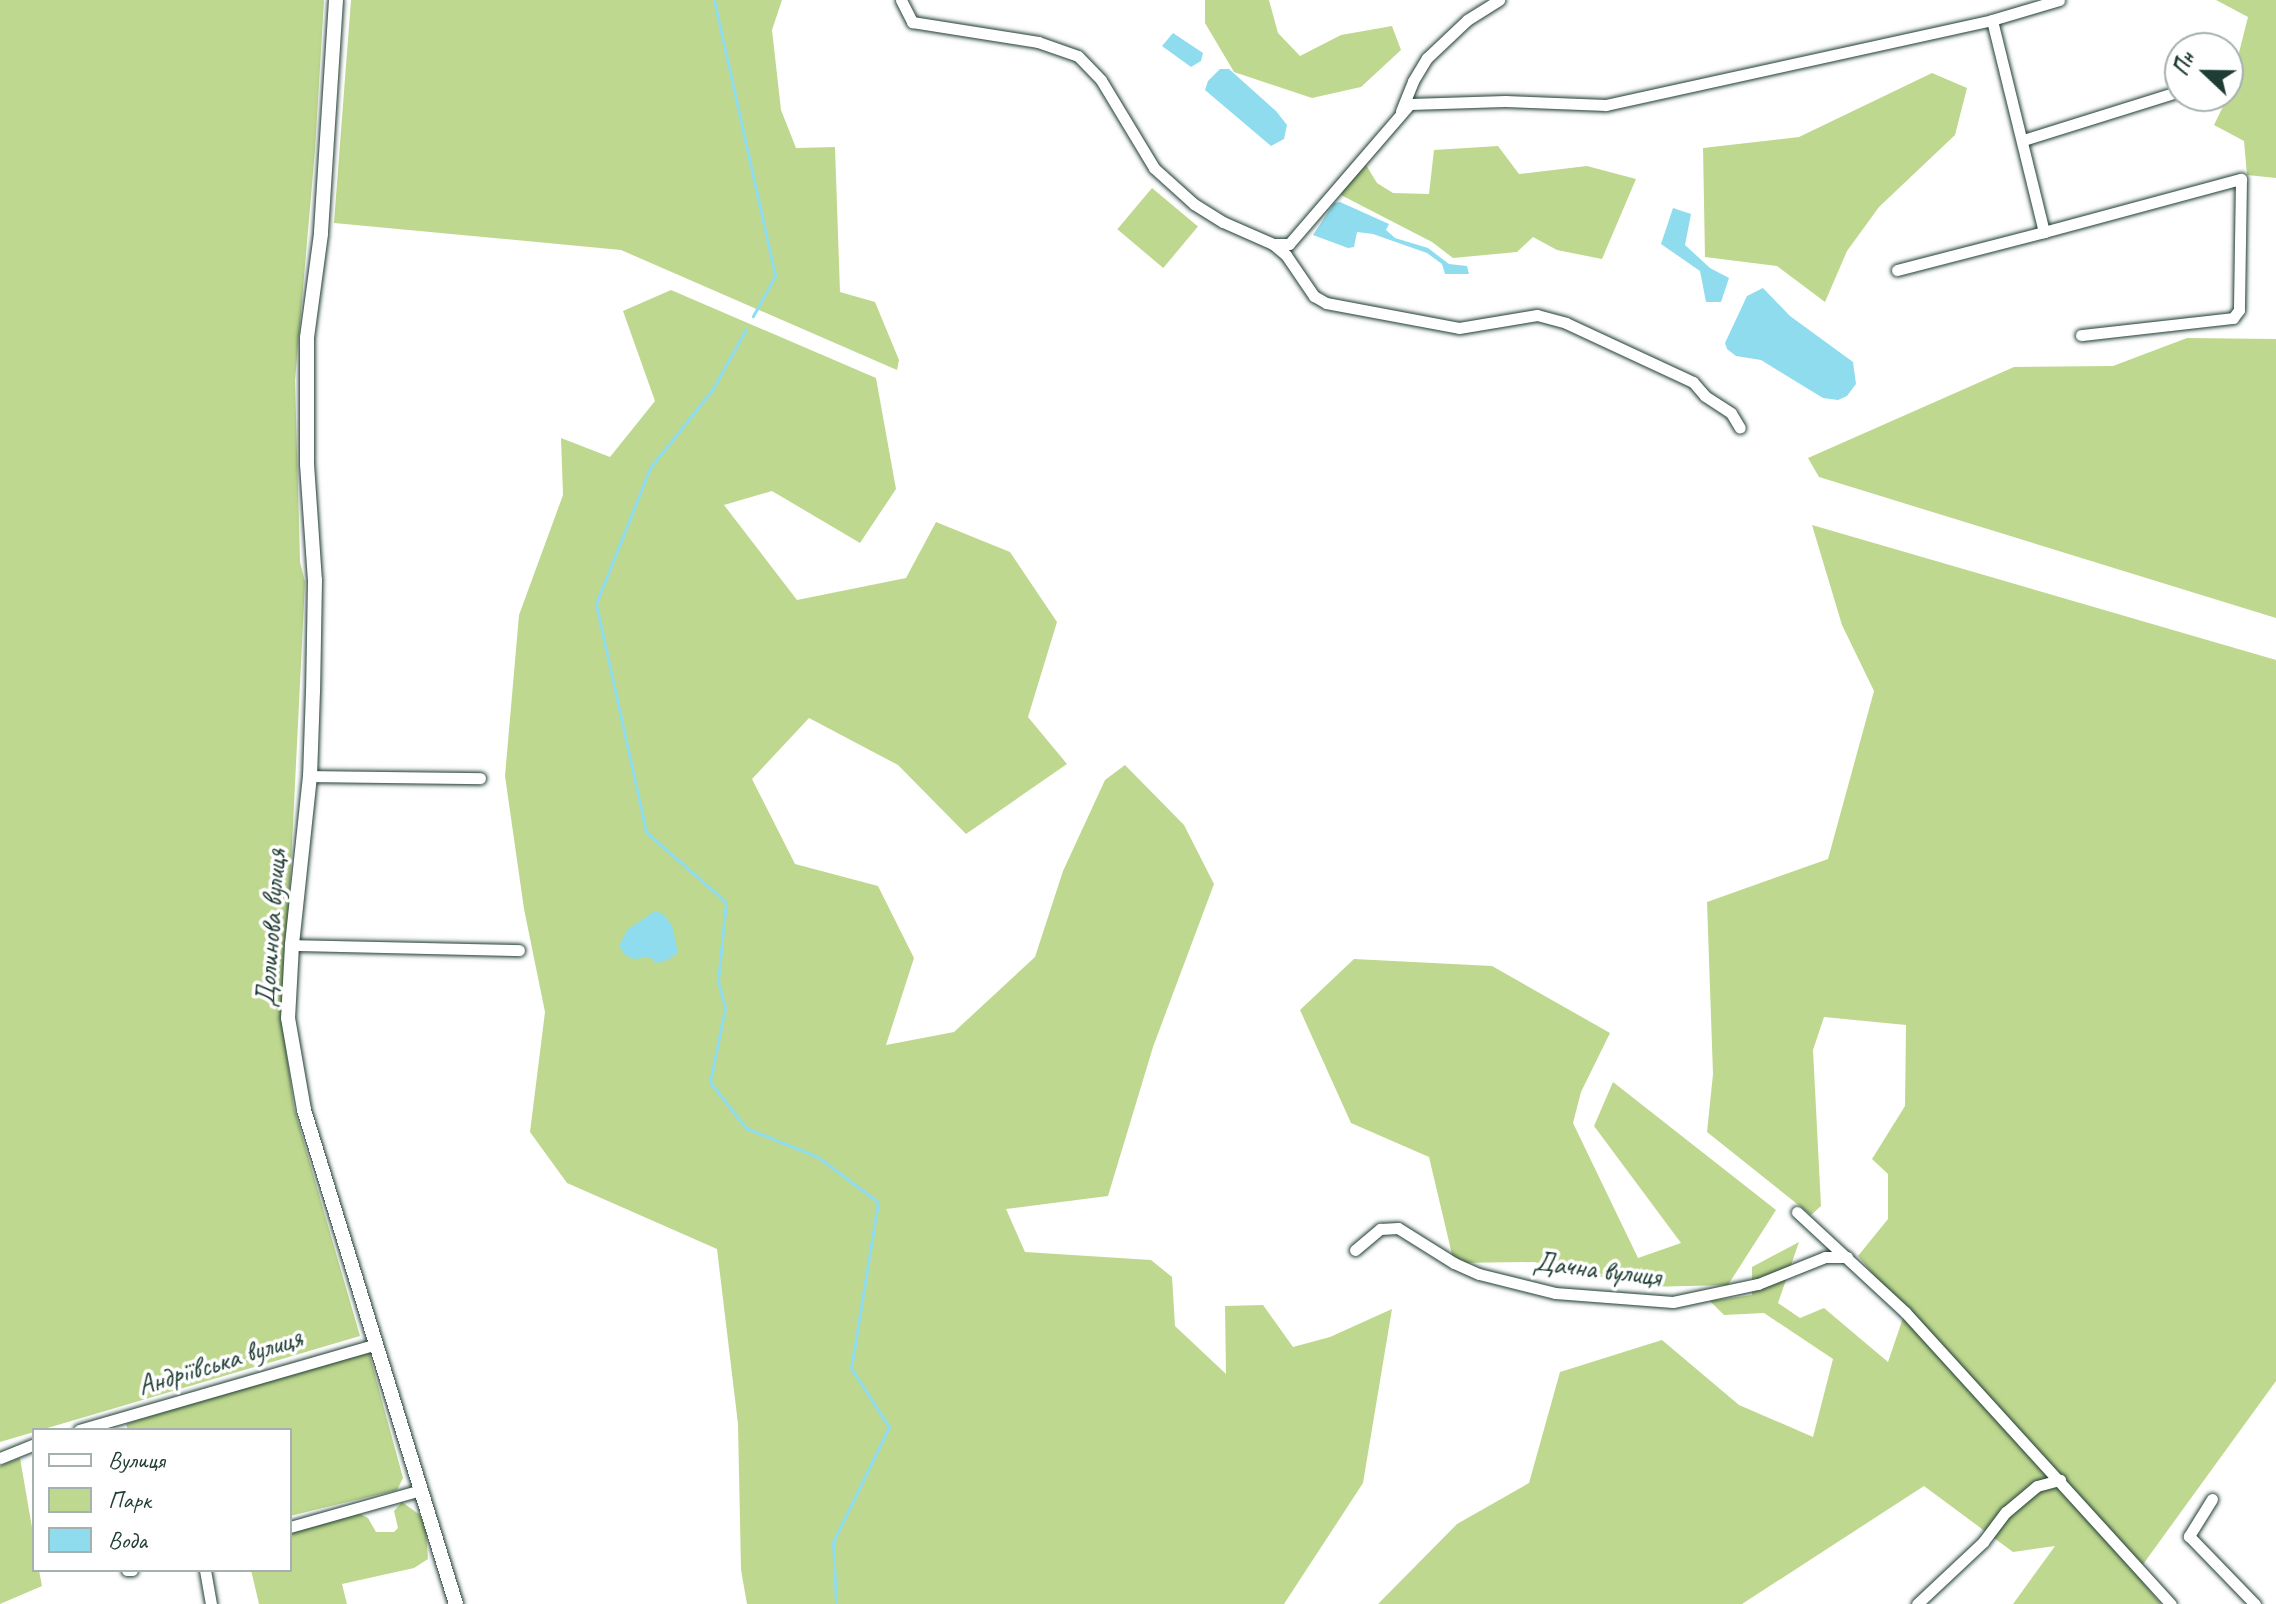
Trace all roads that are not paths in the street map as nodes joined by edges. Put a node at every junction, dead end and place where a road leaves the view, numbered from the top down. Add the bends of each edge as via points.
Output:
1 (336, 0) edge
2 (901, 0) edge
3 (1499, 0) edge
4 (2059, 0) edge
5 (1992, 20) junction
6 (2164, 96) edge
7 (1400, 115) junction
8 (2023, 140) junction
9 (2044, 232) junction
10 (1273, 244) junction
11 (1897, 270) dead end
12 (2081, 335) dead end
13 (1740, 428) dead end
14 (310, 776) junction
15 (480, 778) dead end
16 (292, 945) junction
17 (519, 950) dead end
18 (1797, 1212) dead end
19 (1355, 1250) dead end
20 (1848, 1257) junction
21 (376, 1344) junction
22 (86, 1428) edge
23 (32, 1445) edge
24 (0, 1458) edge
25 (2060, 1480) junction
26 (421, 1490) junction
27 (2212, 1499) dead end
28 (292, 1526) edge
29 (205, 1572) edge
30 (211, 1604) edge
31 (456, 1604) edge
32 (1917, 1604) edge
33 (2171, 1604) edge
34 (2255, 1604) edge

1 - 14 street, Долинова вулиця via 305,397 315,580
2 - 10 street via 912,22 1038,42 1078,56 1101,80 1154,168 1194,204
3 - 7 street via 1467,20 1427,58
4 - 5 street
5 - 7 street via 1606,105 1410,104
5 - 8 street
6 - 8 street
7 - 10 street via 1289,244
8 - 9 street
9 - 11 street
9 - 12 street via 2241,179 2239,310 2233,318
10 - 13 street via 1314,296 1326,303 1459,328 1537,315 1566,323 1693,382 1731,413
14 - 15 street
14 - 16 street, Долинова вулиця
16 - 17 street
16 - 21 street, Долинова вулиця via 288,1018 304,1110
18 - 20 street
19 - 20 street, Дачна вулиця via 1380,1229 1398,1228 1479,1274 1555,1293 1673,1302 1758,1284 1825,1257
20 - 25 street
21 - 22 street, Андріївська вулиця
21 - 26 street, Долинова вулиця
23 - 24 street
25 - 32 street via 2037,1486 2006,1512 1983,1542
25 - 33 street
26 - 28 street
26 - 31 street, Долинова вулиця
27 - 34 street via 2189,1536
29 - 30 street

